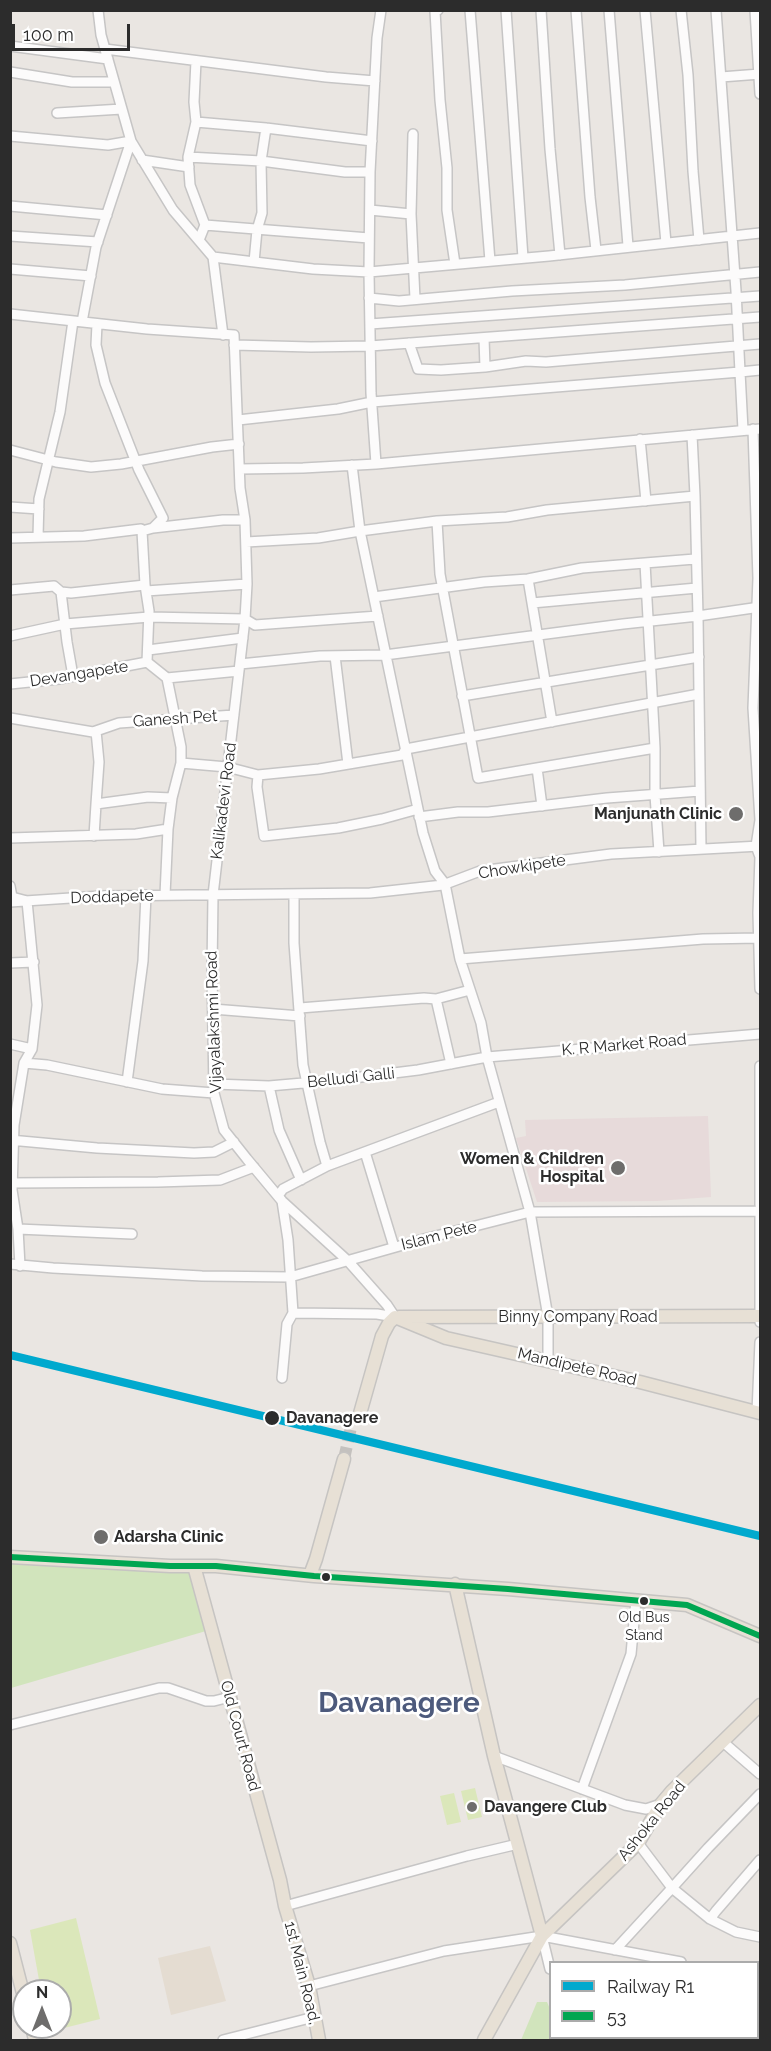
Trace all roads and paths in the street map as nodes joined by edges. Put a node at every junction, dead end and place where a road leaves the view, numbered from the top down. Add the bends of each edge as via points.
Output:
1 (98, 10) edge
2 (381, 10) edge
3 (438, 10) edge
4 (470, 10) edge
5 (506, 10) edge
6 (541, 10) edge
7 (576, 10) edge
8 (609, 10) edge
9 (645, 10) edge
10 (681, 10) edge
11 (716, 10) edge
12 (755, 10) edge
13 (10, 46) edge
14 (105, 49) junction
15 (108, 59) junction
16 (196, 61) junction
17 (10, 72) edge
18 (760, 74) edge
19 (721, 77) junction
20 (375, 81) junction
21 (114, 82) junction
22 (760, 94) edge
23 (122, 108) junction
24 (57, 113) dead end
25 (196, 122) junction
26 (266, 128) junction
27 (413, 134) dead end
28 (10, 136) edge
29 (131, 141) junction
30 (372, 141) junction
31 (142, 160) junction
32 (261, 161) junction
33 (188, 162) junction
34 (370, 172) junction
35 (10, 206) edge
36 (370, 210) junction
37 (411, 214) junction
38 (107, 215) junction
39 (205, 225) junction
40 (257, 230) junction
41 (760, 233) edge
42 (10, 236) edge
43 (733, 237) junction
44 (369, 238) junction
45 (199, 240) junction
46 (699, 240) junction
47 (98, 242) junction
48 (666, 243) junction
49 (628, 246) junction
50 (596, 250) junction
51 (560, 255) junction
52 (213, 257) junction
53 (523, 258) junction
54 (490, 261) junction
55 (254, 262) junction
56 (455, 264) junction
57 (412, 268) junction
58 (10, 269) edge
59 (369, 272) junction
60 (760, 272) edge
61 (735, 274) junction
62 (91, 276) junction
63 (760, 296) edge
64 (369, 298) junction
65 (737, 298) junction
66 (415, 299) junction
67 (10, 314) edge
68 (760, 317) edge
69 (737, 318) junction
70 (77, 321) junction
71 (97, 324) junction
72 (370, 324) junction
73 (223, 335) junction
74 (484, 338) junction
75 (409, 343) junction
76 (760, 344) edge
77 (234, 345) junction
78 (370, 346) junction
79 (739, 346) junction
80 (485, 367) junction
81 (760, 370) edge
82 (740, 372) junction
83 (372, 402) junction
84 (238, 420) junction
85 (752, 429) edge
86 (692, 435) junction
87 (640, 439) junction
88 (240, 444) junction
89 (10, 450) edge
90 (49, 460) junction
91 (135, 462) junction
92 (376, 464) junction
93 (352, 465) junction
94 (240, 469) junction
95 (695, 496) junction
96 (646, 501) junction
97 (10, 507) edge
98 (39, 509) junction
99 (245, 520) junction
100 (438, 521) junction
101 (153, 528) junction
102 (142, 531) junction
103 (360, 531) junction
104 (10, 537) edge
105 (38, 537) junction
106 (246, 542) junction
107 (695, 559) junction
108 (645, 563) junction
109 (528, 579) junction
110 (247, 584) junction
111 (443, 587) junction
112 (146, 588) junction
113 (697, 588) junction
114 (10, 590) edge
115 (61, 592) junction
116 (646, 592) junction
117 (374, 597) junction
118 (532, 603) junction
119 (759, 607) edge
120 (378, 616) junction
121 (698, 616) junction
122 (149, 617) junction
123 (245, 619) junction
124 (648, 621) junction
125 (64, 624) junction
126 (10, 636) edge
127 (537, 636) junction
128 (243, 638) junction
129 (453, 647) junction
130 (148, 650) junction
131 (385, 655) junction
132 (335, 656) junction
133 (699, 657) junction
134 (147, 662) junction
135 (650, 664) junction
136 (239, 668) junction
137 (73, 676) junction
138 (167, 678) junction
139 (545, 682) junction
140 (10, 684) edge
141 (699, 694) junction
142 (462, 696) junction
143 (651, 703) junction
144 (234, 715) junction
145 (10, 718) edge
146 (175, 719) junction
147 (552, 722) junction
148 (96, 731) junction
149 (470, 737) junction
150 (655, 748) junction
151 (406, 749) junction
152 (181, 763) junction
153 (348, 764) junction
154 (227, 767) junction
155 (537, 768) junction
156 (258, 775) junction
157 (700, 791) junction
158 (655, 795) junction
159 (172, 798) junction
160 (96, 804) junction
161 (542, 806) junction
162 (418, 813) junction
163 (168, 829) junction
164 (94, 836) junction
165 (10, 837) edge
166 (758, 846) edge
167 (701, 849) junction
168 (659, 852) junction
169 (445, 884) junction
170 (10, 886) edge
171 (294, 894) junction
172 (165, 895) junction
173 (213, 895) junction
174 (146, 896) junction
175 (27, 901) junction
176 (10, 902) edge
177 (759, 938) edge
178 (459, 959) junction
179 (34, 962) junction
180 (10, 963) edge
181 (760, 989) edge
182 (470, 990) junction
183 (436, 999) junction
184 (213, 1009) junction
185 (300, 1012) junction
186 (760, 1034) edge
187 (10, 1044) edge
188 (32, 1049) junction
189 (487, 1057) junction
190 (24, 1063) junction
191 (451, 1064) junction
192 (760, 1066) edge
193 (10, 1080) edge
194 (21, 1081) junction
195 (127, 1082) junction
196 (307, 1083) junction
197 (269, 1086) junction
198 (214, 1089) junction
199 (499, 1102) junction
200 (12, 1141) edge
201 (234, 1142) junction
202 (364, 1152) junction
203 (327, 1166) junction
204 (254, 1167) junction
205 (301, 1180) junction
206 (11, 1183) edge
207 (280, 1198) junction
208 (759, 1210) edge
209 (530, 1212) junction
210 (18, 1229) junction
211 (132, 1234) dead end
212 (394, 1247) junction
213 (348, 1261) junction
214 (15, 1265) edge
215 (291, 1277) junction
216 (293, 1313) junction
217 (393, 1316) junction
218 (548, 1317) junction
219 (760, 1318) edge
220 (760, 1342) edge
221 (548, 1362) junction
222 (282, 1378) dead end
223 (759, 1413) edge
224 (356, 1416) tunnel mouth
225 (345, 1460) tunnel mouth
226 (10, 1557) edge
227 (194, 1566) junction
228 (312, 1576) junction
229 (455, 1584) junction
230 (636, 1600) junction
231 (760, 1636) edge
232 (230, 1697) junction
233 (760, 1705) edge
234 (10, 1725) edge
235 (723, 1742) junction
236 (494, 1756) junction
237 (760, 1774) edge
238 (582, 1789) junction
239 (760, 1794) edge
240 (661, 1804) junction
241 (638, 1843) junction
242 (518, 1844) junction
243 (760, 1860) edge
244 (672, 1888) junction
245 (285, 1906) junction
246 (710, 1919) junction
247 (542, 1936) junction
248 (760, 1937) edge
249 (10, 1943) edge
250 (615, 1950) junction
251 (676, 1961) edge
252 (549, 1965) edge
253 (20, 1979) edge
254 (309, 1986) junction
255 (314, 2017) junction
256 (223, 2040) edge
257 (319, 2040) edge
258 (484, 2040) edge

1 - 14 street
2 - 20 street
3 - 56 street via 435,11 447,210
4 - 54 street
5 - 53 street
6 - 51 street
7 - 50 street
8 - 49 street
9 - 48 street
10 - 46 street
11 - 19 street
12 - 18 street
13 - 15 street
14 - 15 street
14 - 16 street
15 - 21 street
16 - 20 street
16 - 25 street
17 - 21 street via 72,82
18 - 19 street
18 - 22 street
19 - 43 street
20 - 30 street
21 - 23 street
23 - 24 street
23 - 29 street
25 - 26 street
25 - 33 street
26 - 30 street
26 - 32 street
27 - 37 street
28 - 29 street via 108,145
29 - 31 street
29 - 38 street
30 - 34 street
31 - 33 street
31 - 45 street via 173,210
32 - 33 street
32 - 34 street
32 - 40 street via 262,213
33 - 39 street via 190,185
34 - 36 street
35 - 38 street
36 - 37 street
36 - 44 street
37 - 57 street
38 - 47 street
39 - 40 street
39 - 45 street
40 - 44 street
40 - 55 street
41 - 43 street
42 - 47 street
43 - 46 street
43 - 61 street
44 - 59 street
45 - 52 street
46 - 48 street
47 - 62 street
48 - 49 street
49 - 50 street
50 - 51 street
51 - 53 street
52 - 55 street
52 - 73 street
53 - 54 street
54 - 56 street
55 - 59 street
56 - 57 street
57 - 59 street
57 - 66 street
58 - 62 street
59 - 64 street
60 - 61 street
61 - 65 street
61 - 66 street
62 - 70 street
63 - 65 street
64 - 66 street
64 - 72 street
65 - 69 street
65 - 72 street
67 - 70 street
68 - 69 street
69 - 74 street
69 - 79 street
70 - 71 street
70 - 90 street
71 - 73 street
71 - 91 street via 96,345 105,383
72 - 78 street
73 - 77 street via 234,335
74 - 75 street
74 - 80 street
75 - 78 street
75 - 80 street via 418,369
76 - 79 street
77 - 78 street
77 - 84 street, Kalikadevi Road
78 - 83 street
79 - 80 street
79 - 82 street
81 - 82 street
82 - 83 street
82 - 85 street
83 - 84 street
83 - 92 street
84 - 88 street, Kalikadevi Road
85 - 86 street
85 - 119 street
86 - 87 street
86 - 95 street
87 - 92 street
87 - 96 street
88 - 91 street
88 - 94 street, Kalikadevi Road
89 - 90 street
90 - 91 street via 91,467
90 - 98 street
91 - 101 street via 163,518
92 - 93 street
93 - 94 street
93 - 103 street
94 - 99 street, Kalikadevi Road
95 - 96 street
95 - 107 street
96 - 100 street
97 - 98 street
98 - 105 street
99 - 101 street
99 - 106 street, Kalikadevi Road
100 - 103 street
100 - 111 street
101 - 102 street
102 - 105 street
102 - 112 street
103 - 106 street
103 - 117 street
104 - 105 street
106 - 110 street, Kalikadevi Road
107 - 108 street
107 - 113 street
108 - 109 street via 582,568
108 - 116 street
109 - 111 street
109 - 118 street
110 - 112 street
110 - 123 street, Kalikadevi Road
111 - 117 street
111 - 129 street
112 - 115 street
112 - 122 street
113 - 116 street
113 - 121 street
114 - 115 street via 54,586
115 - 125 street
116 - 118 street
116 - 124 street
117 - 120 street
118 - 127 street
119 - 121 street
119 - 166 street via 753,708
120 - 123 street via 255,625
120 - 131 street
121 - 124 street
121 - 133 street
122 - 123 street
122 - 125 street
122 - 130 street
123 - 128 street, Kalikadevi Road
124 - 127 street
124 - 135 street
125 - 126 street
125 - 137 street
127 - 129 street
127 - 139 street
128 - 130 street
128 - 136 street, Kalikadevi Road
129 - 131 street
129 - 142 street
130 - 134 street
131 - 132 street
131 - 151 street
132 - 136 street
132 - 153 street
133 - 135 street
133 - 141 street
134 - 137 street, Devangapete
134 - 138 street
135 - 139 street
135 - 143 street
136 - 138 street
136 - 144 street, Kalikadevi Road
137 - 140 street, Devangapete
138 - 146 street
139 - 142 street
139 - 147 street
141 - 143 street
141 - 157 street
142 - 149 street
143 - 147 street
143 - 150 street
144 - 146 street, Ganesh Pet
144 - 154 street, Kalikadevi Road
145 - 148 street, Ganesh Pet
146 - 148 street, Ganesh Pet via 119,723
146 - 152 street
147 - 149 street
148 - 160 street
149 - 151 street
149 - 155 street via 478,778
150 - 155 street
150 - 158 street
151 - 153 street via 402,755
151 - 162 street
152 - 154 street
152 - 159 street
153 - 156 street
154 - 156 street
154 - 173 street, Kalikadevi Road
155 - 161 street
156 - 162 street via 264,836 338,828
157 - 158 street
157 - 167 street
158 - 161 street
158 - 168 street
159 - 160 street
159 - 163 street
160 - 164 street
161 - 162 street
162 - 169 street via 435,871
163 - 164 street
163 - 172 street
164 - 165 street
166 - 167 street, Chowkipete
166 - 177 street
167 - 168 street, Chowkipete
168 - 169 street, Chowkipete via 611,854 480,871
169 - 171 street, Chowkipete via 370,893
169 - 178 street
170 - 175 street via 12,897
171 - 173 street, Chowkipete
171 - 185 street
172 - 173 street, Doddapete
172 - 174 street, Doddapete
173 - 184 street, Vijayalakshmi Road
174 - 175 street, Doddapete
174 - 195 street via 143,961
175 - 176 street, Doddapete
175 - 179 street
177 - 178 street
177 - 181 street
178 - 182 street
179 - 180 street
179 - 188 street via 37,1005
182 - 183 street
182 - 189 street
183 - 185 street
183 - 191 street
184 - 185 street
184 - 198 street, Vijayalakshmi Road
185 - 196 street
186 - 189 street, K. R Market Road
187 - 188 street
188 - 190 street
189 - 191 street, Belludi Galli
189 - 199 street
190 - 194 street
190 - 195 street, Belludi Galli
191 - 196 street, Belludi Galli
192 - 208 street
193 - 194 street
194 - 200 street
195 - 198 street, Belludi Galli via 162,1089
196 - 197 street, Belludi Galli
196 - 203 street
197 - 198 street, Belludi Galli
197 - 205 street via 279,1130
198 - 201 street, Vijayalakshmi Road via 224,1130
199 - 202 street
199 - 209 street
200 - 201 street via 194,1153 214,1152
200 - 206 street
201 - 204 street, Vijayalakshmi Road
202 - 203 street
202 - 212 street
203 - 205 street
204 - 206 street via 220,1180
204 - 207 street, Vijayalakshmi Road
205 - 207 street via 284,1189
206 - 210 street
207 - 213 street, Vijayalakshmi Road
207 - 215 street
208 - 209 street, Islam Pete
208 - 219 street
209 - 212 street, Islam Pete
209 - 218 street
210 - 211 street
210 - 214 street
212 - 213 street, Islam Pete
213 - 215 street, Islam Pete
213 - 217 street, Vijayalakshmi Road
214 - 215 street, Islam Pete
215 - 216 street
216 - 217 street
216 - 222 street via 287,1324
217 - 218 main road, Binny Company Road
217 - 221 main road, Mandipete Road via 446,1338
217 - 224 main road via 382,1336
218 - 219 main road, Binny Company Road
218 - 221 street
220 - 223 street
221 - 223 main road, Mandipete Road
225 - 228 main road
226 - 227 main road
227 - 228 main road
227 - 232 main road, Old Court Road
228 - 229 main road
229 - 230 main road
229 - 236 main road
230 - 231 main road via 687,1605
230 - 238 street via 631,1654
232 - 234 street via 206,1701 159,1688
232 - 245 main road, Old Court Road
233 - 235 main road, Ashoka Road
235 - 237 street
235 - 240 main road, Ashoka Road
236 - 238 street
236 - 242 main road
238 - 240 street via 646,1809
239 - 244 street
240 - 241 main road, Ashoka Road
241 - 244 street
241 - 247 main road, Ashoka Road
242 - 245 street
242 - 247 main road
243 - 246 street
244 - 246 street
244 - 250 street
245 - 254 main road, 1st Main Road,
246 - 248 street via 736,1932
247 - 250 street
247 - 252 street
247 - 254 street via 444,1951
247 - 258 main road, Ashoka Road
249 - 253 main road
250 - 251 street
254 - 255 main road, 1st Main Road,
255 - 256 street
255 - 257 main road, 1st Main Road,

